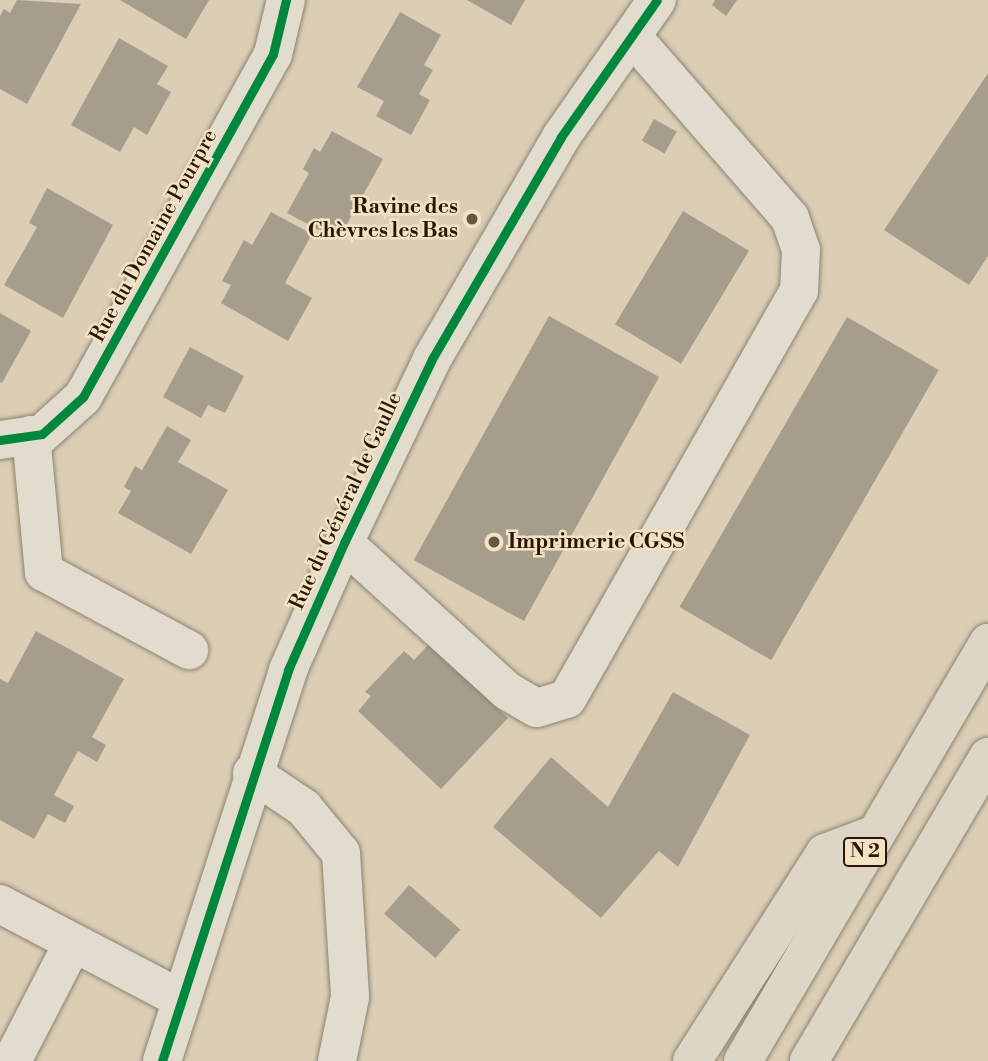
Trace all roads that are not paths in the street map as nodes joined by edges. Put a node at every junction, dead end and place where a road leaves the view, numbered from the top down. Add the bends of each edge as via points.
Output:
1 (286, 0) edge
2 (657, 0) edge
3 (632, 36) junction
4 (15, 438) edge
5 (344, 543) junction
6 (988, 643) edge
7 (189, 650) dead end
8 (988, 757) edge
9 (252, 773) junction
10 (876, 834) junction
11 (0, 904) edge
12 (73, 943) junction
13 (877, 945) junction
14 (179, 998) junction
15 (12, 1061) edge
16 (162, 1061) edge
17 (337, 1061) edge
18 (692, 1061) edge
19 (743, 1061) edge
20 (809, 1061) edge
21 (821, 1061) edge

1 - 4 street, Rue du Domaine Pourpre via 273,54 113,349 83,397 42,434
2 - 3 street, Rue du Général de Gaulle
3 - 5 street, Rue du Général de Gaulle via 561,138 432,359
3 - 5 street via 790,218 801,250 799,291 567,699 537,708 507,691
4 - 7 street via 44,572
5 - 9 street, Rue du Général de Gaulle via 288,670
6 - 10 highway, N 2
8 - 13 highway, N 2
9 - 14 street, Rue du Général de Gaulle
9 - 17 street via 304,808 341,853 350,997
10 - 18 highway via 825,853
10 - 19 highway, N 2
11 - 12 street
12 - 14 street
12 - 15 street
13 - 20 highway, N 2
13 - 21 highway
14 - 16 street, Rue du Général de Gaulle

